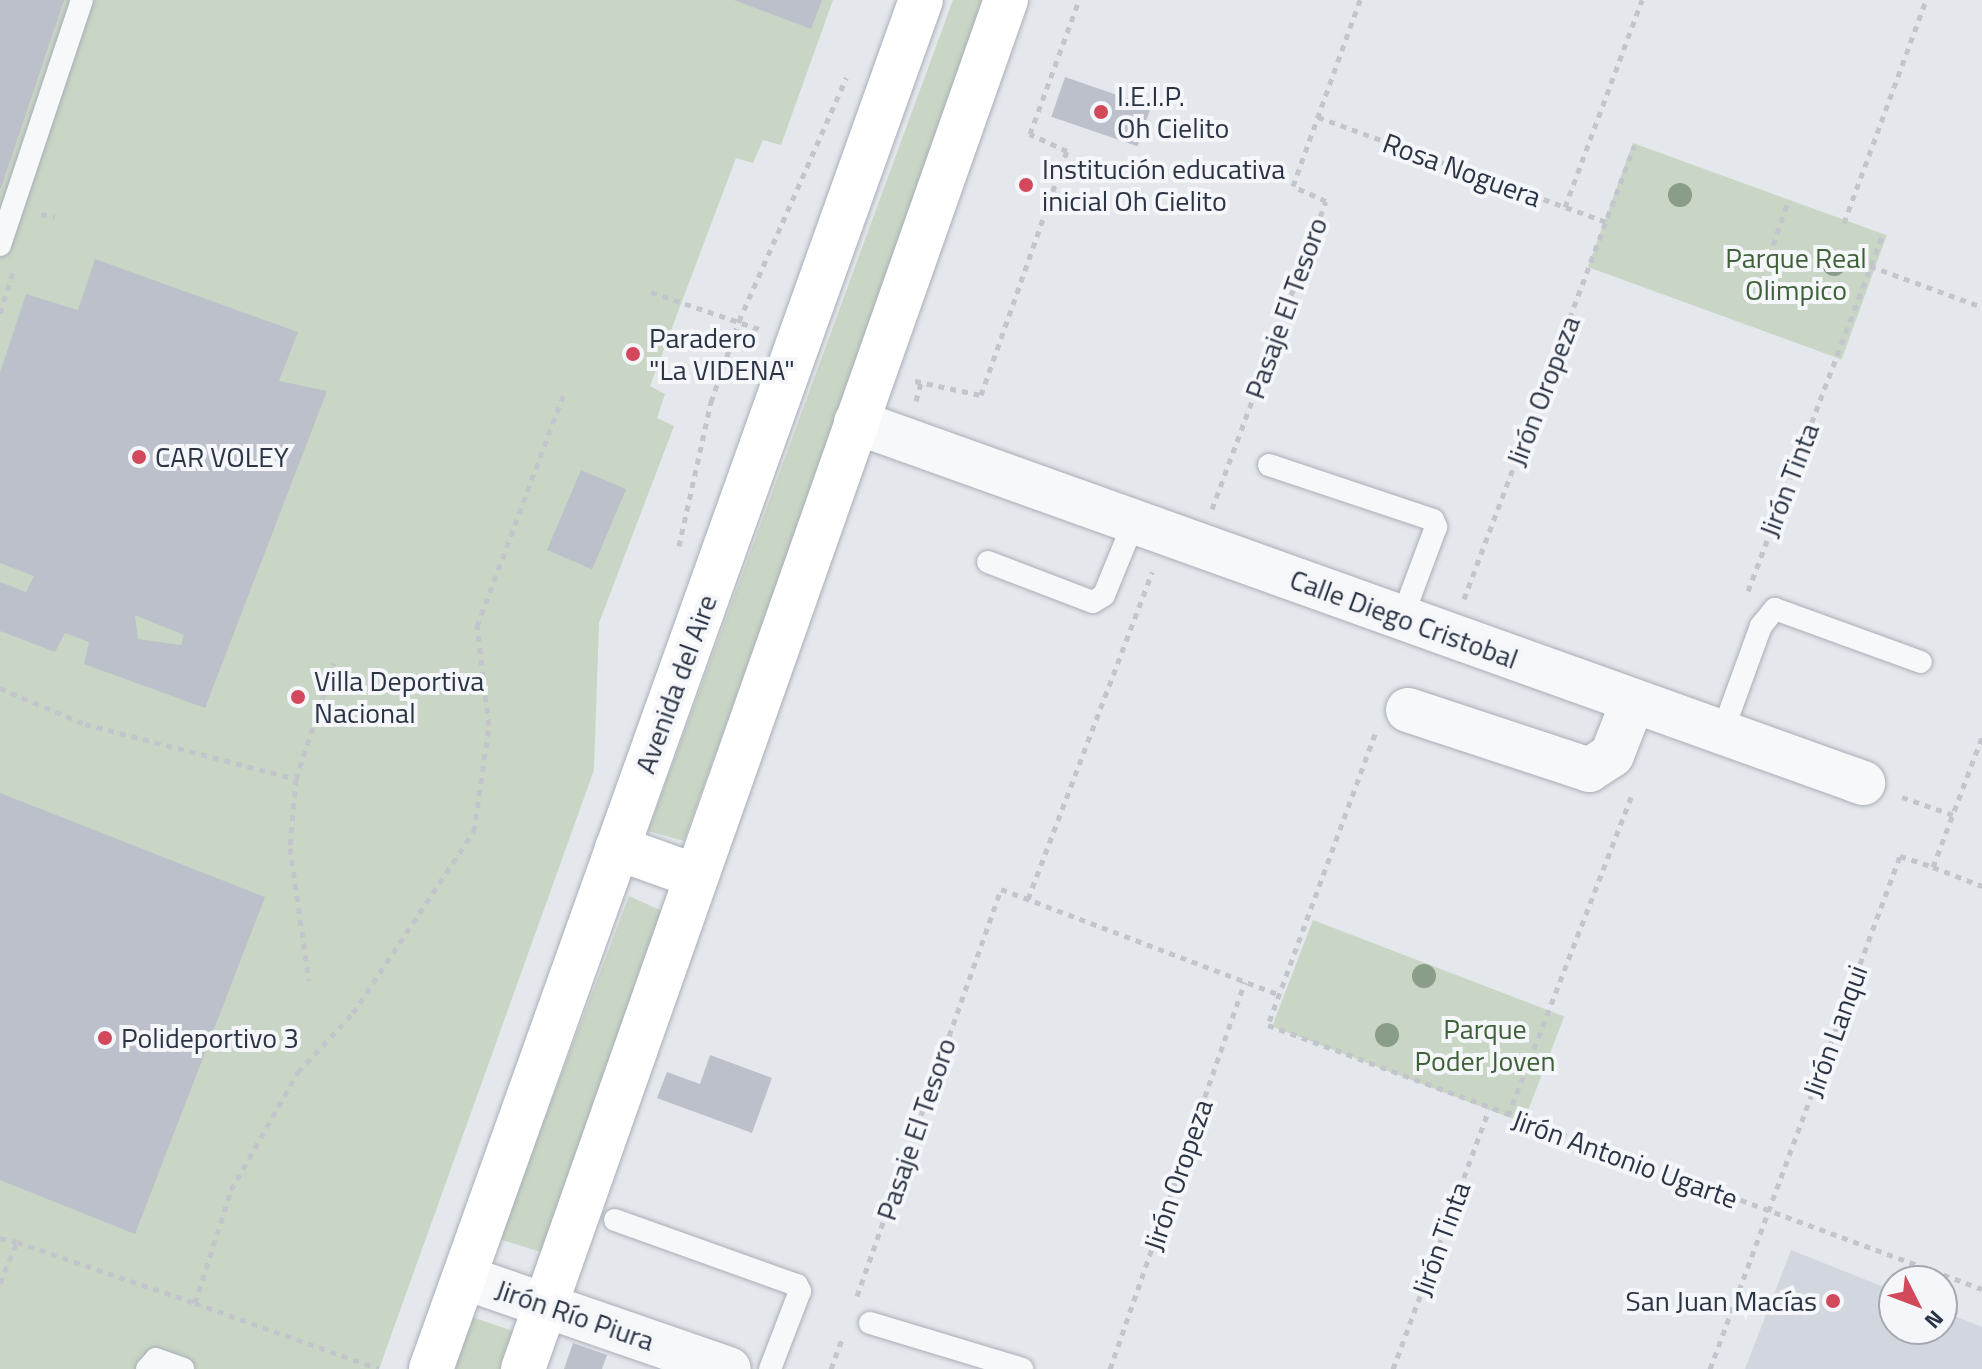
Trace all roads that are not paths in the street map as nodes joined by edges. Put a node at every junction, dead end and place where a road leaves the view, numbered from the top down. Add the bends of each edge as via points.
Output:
1 (82, 0) edge
2 (921, 0) edge
3 (1006, 0) edge
4 (0, 245) edge
5 (856, 422) junction
6 (1269, 465) dead end
7 (1167, 534) junction
8 (988, 562) dead end
9 (1402, 618) junction
10 (1921, 662) dead end
11 (1633, 701) junction
12 (1393, 718) road end
13 (1722, 733) junction
14 (1863, 783) road end
15 (617, 848) junction
16 (695, 876) junction
17 (615, 1220) dead end
18 (466, 1278) junction
19 (546, 1303) junction
20 (857, 1319) road end
21 (147, 1369) edge
22 (183, 1369) edge
23 (431, 1369) edge
24 (523, 1369) edge
25 (729, 1369) edge
26 (770, 1369) edge
27 (1022, 1369) edge

1 - 4 lane
2 - 15 main road, Avenida del Aire
3 - 5 main road
5 - 7 street, Calle Diego Cristobal
5 - 16 main road
6 - 9 lane via 1433,520 1436,527
7 - 8 lane via 1093,602
7 - 9 street, Calle Diego Cristobal
9 - 11 street, Calle Diego Cristobal
10 - 13 lane via 1775,609 1761,626
11 - 12 street via 1612,755 1589,770
11 - 13 street, Calle Diego Cristobal
13 - 14 street, Calle Diego Cristobal
15 - 16 main road
15 - 18 main road, Avenida del Aire
16 - 19 main road
17 - 26 lane via 797,1285 800,1291
18 - 19 street, Jirón Río Piura
18 - 23 main road, Avenida del Aire
19 - 24 main road
19 - 25 street, Jirón Río Piura
20 - 27 lane
21 - 22 lane via 156,1359

